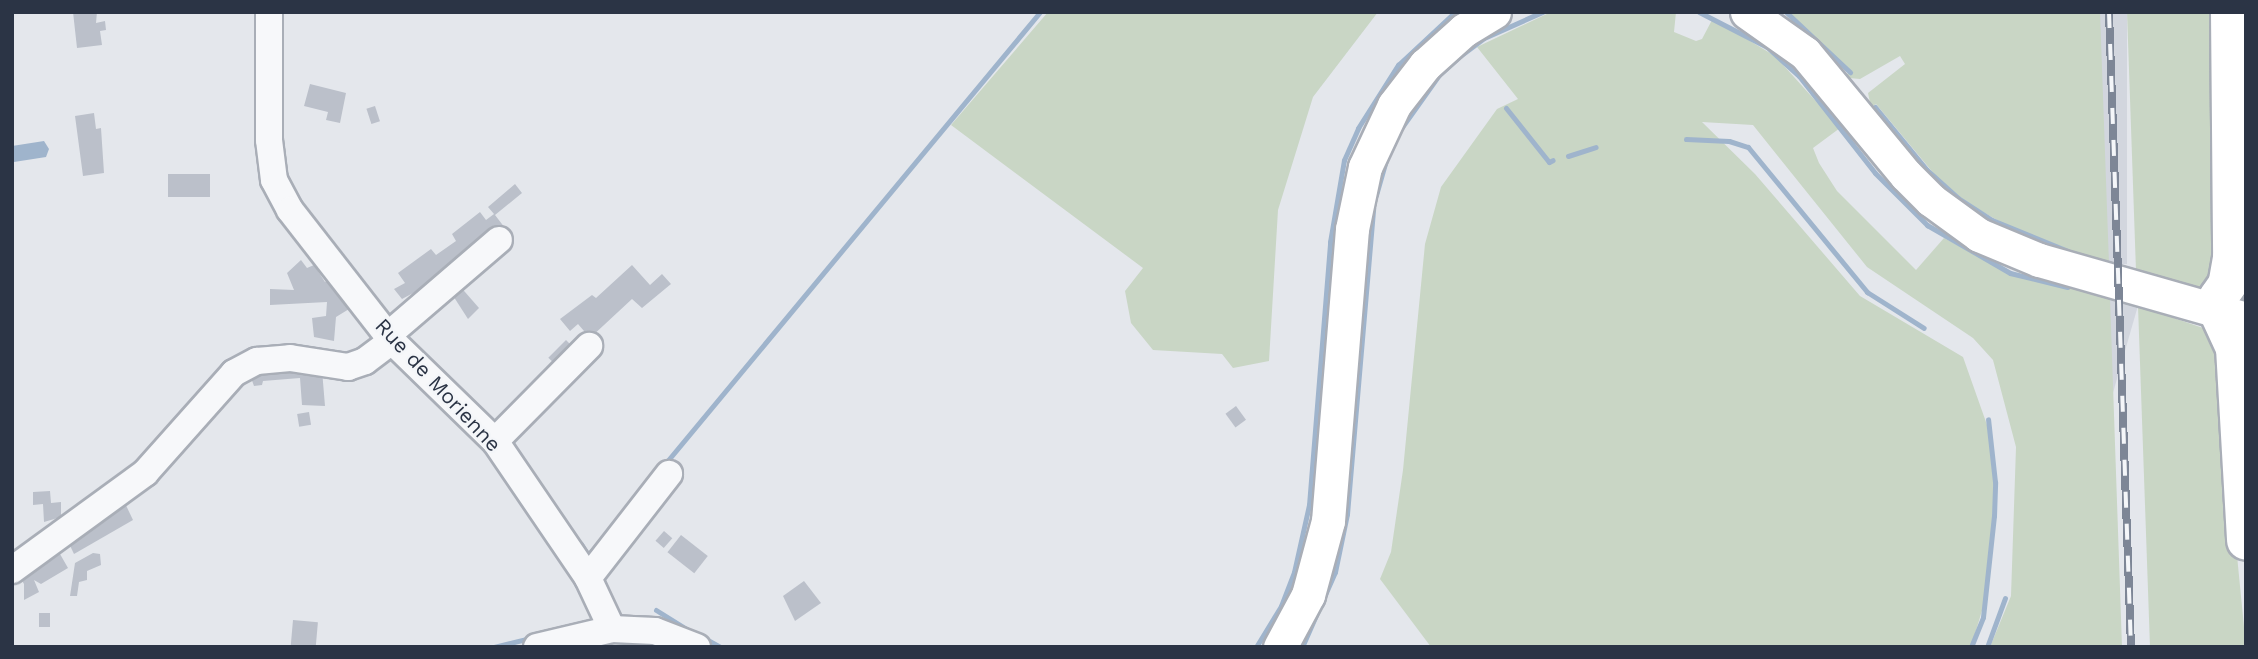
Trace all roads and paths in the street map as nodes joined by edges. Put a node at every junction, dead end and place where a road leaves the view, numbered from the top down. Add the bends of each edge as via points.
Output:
1 (269, 12) edge
2 (1494, 12) edge
3 (1747, 12) edge
4 (2230, 12) edge
5 (499, 240) dead end
6 (2232, 315) edge
7 (390, 338) junction
8 (589, 346) dead end
9 (495, 441) junction
10 (669, 474) dead end
11 (2246, 541) edge
12 (12, 569) edge
13 (588, 578) junction
14 (612, 629) junction
15 (537, 647) edge
16 (697, 647) edge
17 (1280, 647) edge

1 - 7 street, Rue de Morienne via 269,140 274,180 290,210
2 - 17 main road via 1464,30 1424,65 1394,105 1365,167 1352,229 1328,521 1308,595
3 - 6 main road via 1805,53 1906,175 1954,219 2039,260
4 - 6 highway via 2232,258 2227,285 2218,298
5 - 7 street
6 - 11 highway
7 - 9 street, Rue de Morienne
7 - 12 street via 365,361 348,367 290,358 257,361 234,373 145,473
8 - 9 street
9 - 13 street, Rue de Morienne
10 - 13 street
13 - 14 street, Rue de Morienne
14 - 15 street
14 - 16 street via 655,631

